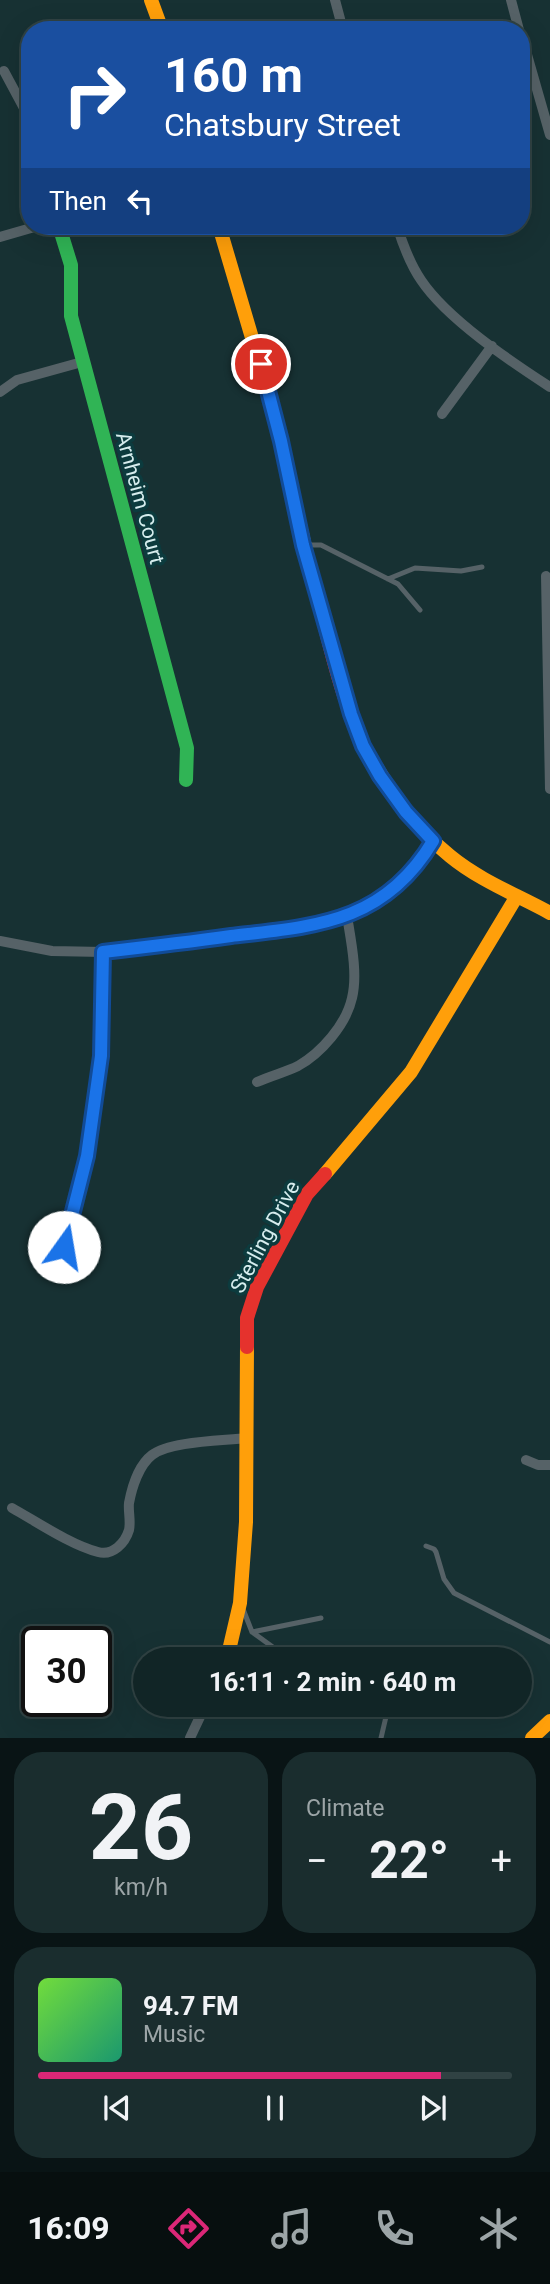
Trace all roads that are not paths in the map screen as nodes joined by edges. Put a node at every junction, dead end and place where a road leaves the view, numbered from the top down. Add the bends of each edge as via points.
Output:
1 (151, 0) edge
2 (335, 0) edge
3 (511, 0) edge
4 (159, 21) edge
5 (341, 21) edge
6 (517, 21) edge
7 (530, 65) edge
8 (4, 71) dead end
9 (21, 103) edge
10 (550, 135) edge
11 (21, 231) edge
12 (62, 235) edge
13 (222, 235) edge
14 (401, 235) edge
15 (0, 237) edge
16 (492, 346) junction
17 (82, 362) junction
18 (550, 387) edge
19 (0, 391) edge
20 (442, 414) dead end
21 (303, 545) junction
22 (482, 567) dead end
23 (546, 576) dead end
24 (388, 579) junction
25 (420, 610) dead end
26 (186, 780) dead end
27 (550, 789) edge
28 (433, 841) junction
29 (516, 896) junction
30 (550, 912) edge
31 (347, 916) junction
32 (0, 942) edge
33 (103, 952) junction
34 (257, 1082) dead end
35 (72, 1278) dead end
36 (247, 1438) junction
37 (526, 1460) dead end
38 (550, 1465) edge
39 (12, 1508) dead end
40 (426, 1546) dead end
41 (240, 1603) junction
42 (321, 1618) dead end
43 (252, 1632) junction
44 (550, 1642) edge
45 (230, 1647) edge
46 (273, 1647) edge
47 (200, 1717) edge
48 (386, 1717) edge
49 (550, 1721) edge
50 (190, 1738) edge
51 (381, 1738) edge
52 (532, 1738) edge

1 - 4 street
2 - 5 street
3 - 6 street
7 - 10 street
8 - 9 street
11 - 15 street
12 - 17 street, Arnheim Court via 71,265 71,316
13 - 21 street via 273,410
14 - 16 street via 413,267 431,293
16 - 18 street
16 - 20 street
17 - 19 street via 17,380
17 - 26 street, Arnheim Court via 187,748
21 - 24 lane via 321,545
21 - 28 street via 363,746 394,796
22 - 24 lane via 461,571 415,568
23 - 27 street
24 - 25 lane
28 - 29 street
28 - 31 street via 396,888
29 - 30 street
29 - 36 street, Sterling Drive via 411,1072 307,1194 257,1287 247,1318
31 - 33 street via 304,928
31 - 34 street via 354,964 352,998 342,1021 321,1049 298,1066
32 - 33 street via 52,951
33 - 35 street via 101,1056 87,1156 64,1247
36 - 39 street via 172,1446 155,1453 141,1468 129,1503 130,1528 115,1550 101,1553 83,1547
36 - 41 street, Sterling Drive
37 - 38 street
40 - 44 lane via 436,1552 444,1579 454,1593
41 - 43 lane
41 - 45 street, Sterling Drive
42 - 43 lane
43 - 46 lane
47 - 50 street
48 - 51 lane
49 - 52 street

